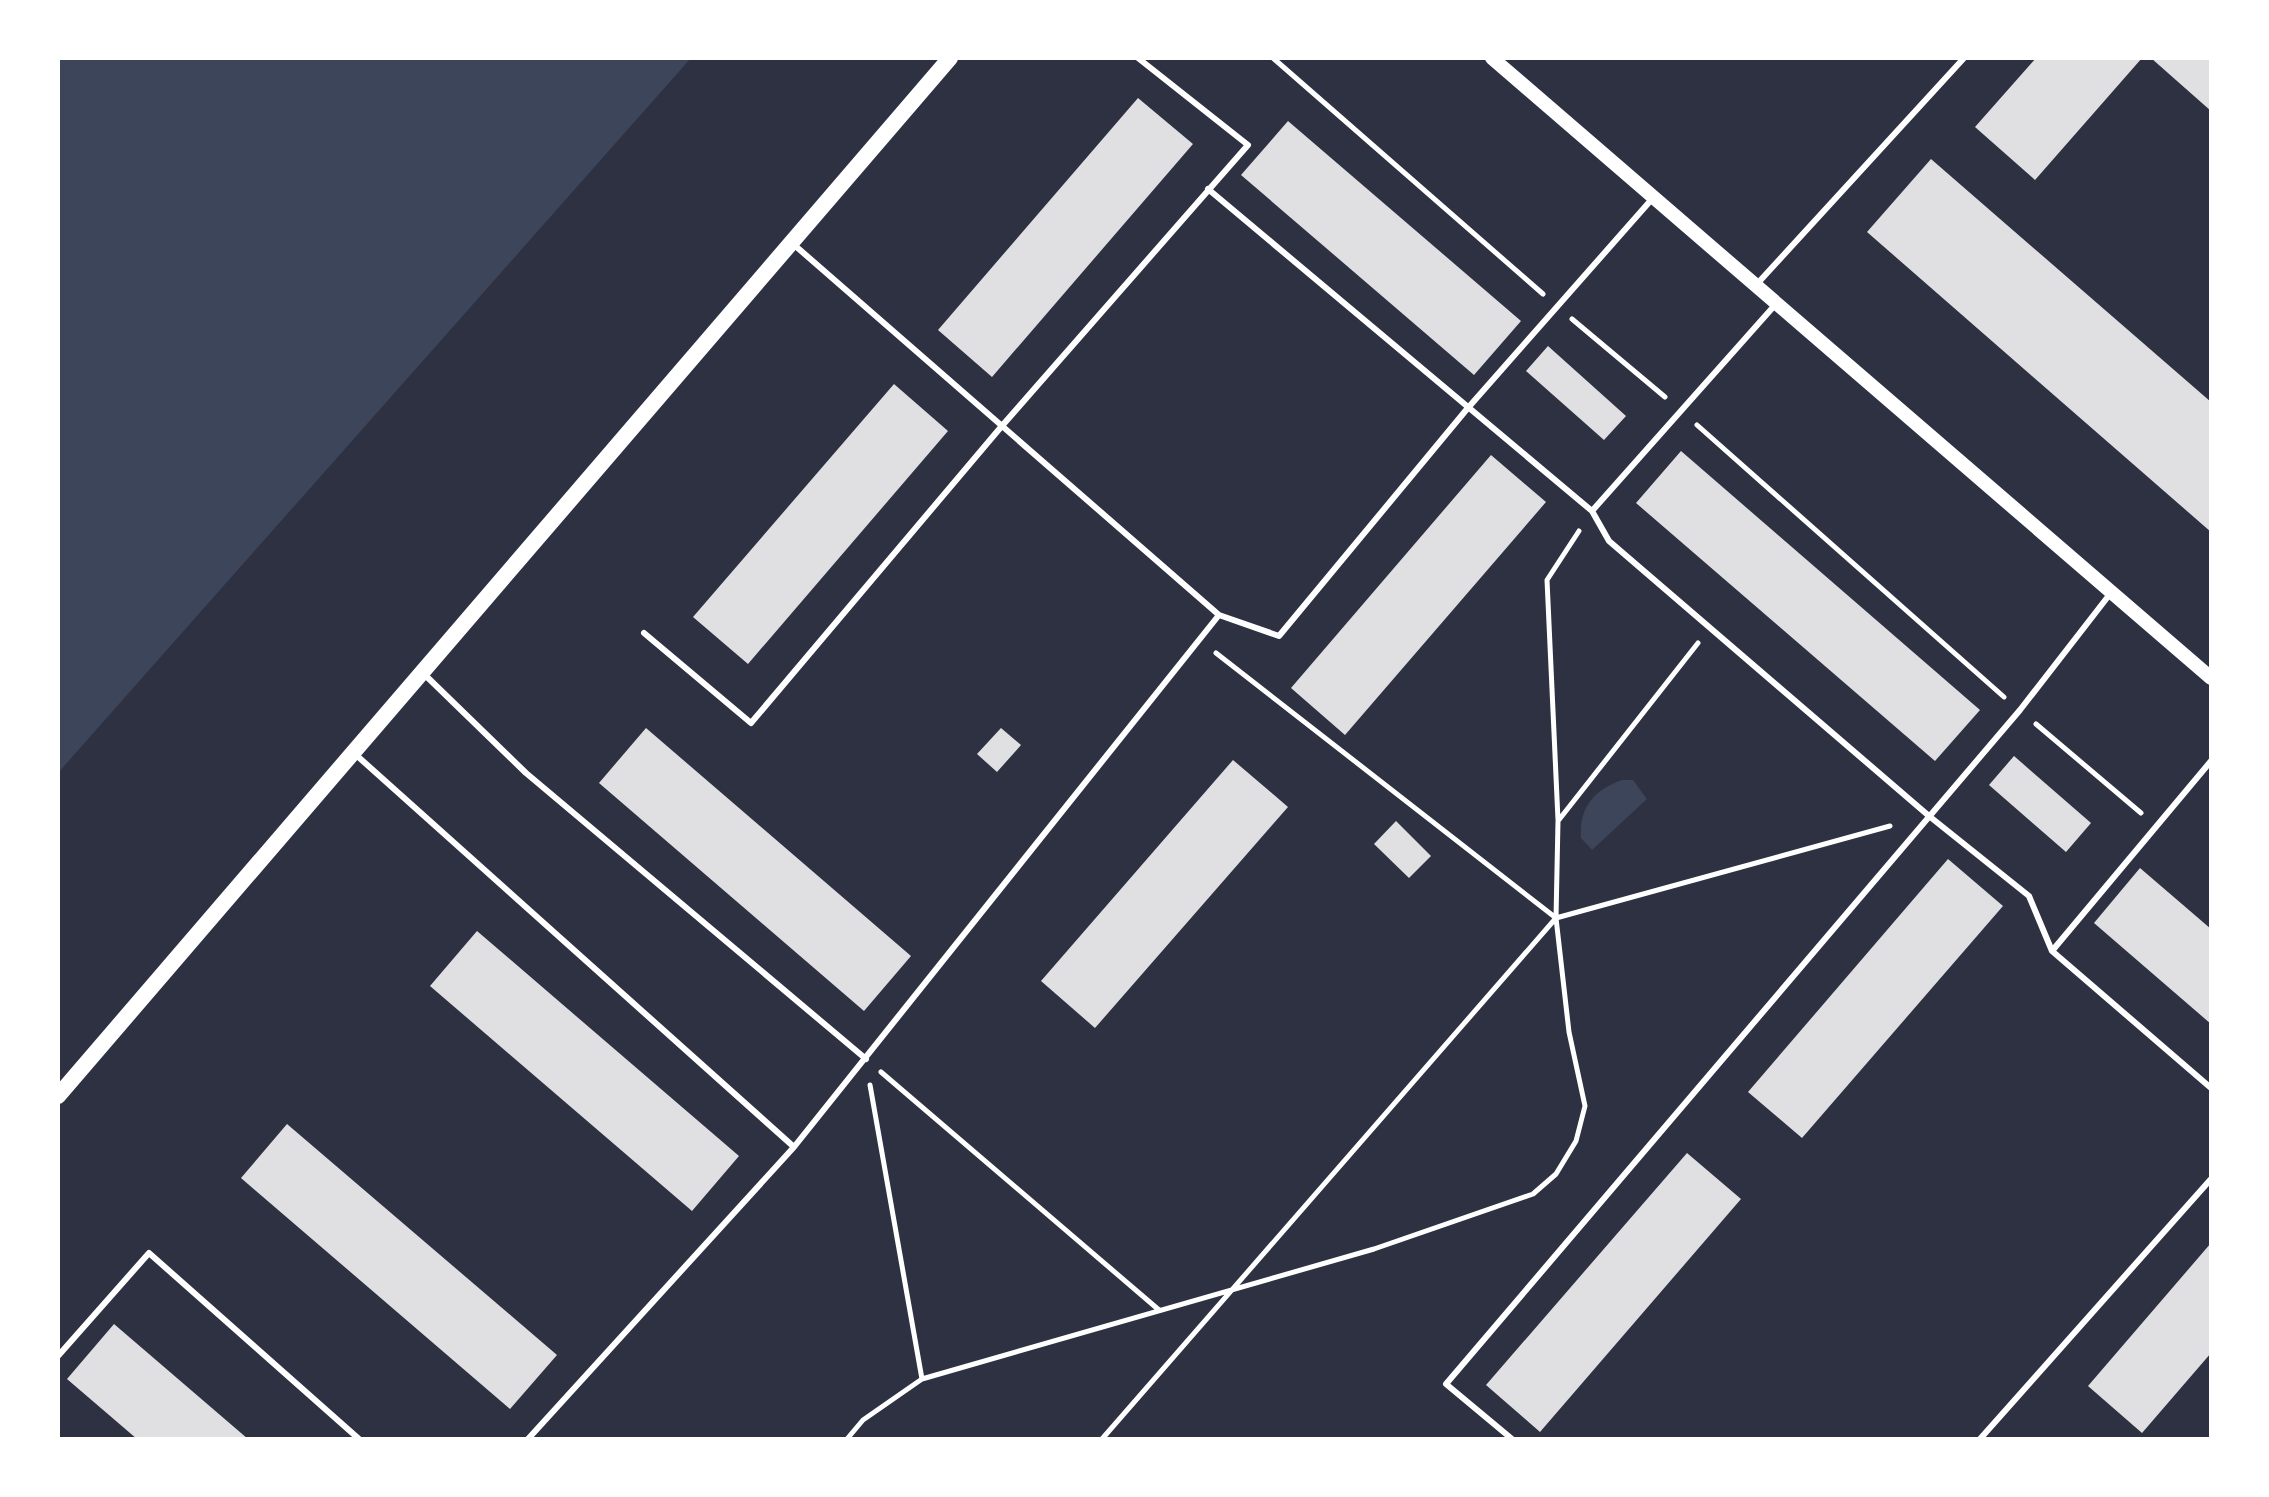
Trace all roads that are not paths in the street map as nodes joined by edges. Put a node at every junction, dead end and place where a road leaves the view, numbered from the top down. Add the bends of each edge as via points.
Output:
1 (950, 58) edge
2 (1138, 58) edge
3 (1492, 58) edge
4 (1964, 58) edge
5 (1208, 189) junction
6 (1652, 198) junction
7 (790, 241) junction
8 (1755, 287) junction
9 (1775, 305) junction
10 (1467, 409) junction
11 (1001, 427) junction
12 (1592, 511) junction
13 (2110, 594) junction
14 (1219, 615) junction
15 (644, 633) dead end
16 (421, 672) junction
17 (2211, 678) edge
18 (353, 752) junction
19 (2211, 761) edge
20 (1929, 816) junction
21 (2052, 951) junction
22 (866, 1059) junction
23 (2211, 1088) edge
24 (58, 1096) edge
25 (794, 1147) junction
26 (2211, 1179) edge
27 (58, 1356) edge
28 (359, 1439) edge
29 (528, 1439) edge
30 (1512, 1439) edge
31 (1980, 1439) edge

1 - 7 main road
2 - 5 lane via 1248,145
3 - 6 street
4 - 8 lane
5 - 10 lane
5 - 11 lane
6 - 8 street
6 - 10 lane
7 - 11 lane
7 - 16 main road
8 - 9 street
9 - 12 lane
9 - 13 street
10 - 12 lane
10 - 14 lane via 1279,636
11 - 14 lane
11 - 15 lane via 751,723
12 - 20 lane via 1609,541
13 - 17 street
13 - 20 lane
14 - 22 lane
16 - 18 main road
16 - 22 lane via 526,773
18 - 24 main road
18 - 25 lane
19 - 21 lane
20 - 21 lane via 2029,896
20 - 30 lane via 1446,1384
21 - 23 lane
22 - 25 lane
25 - 29 lane
26 - 31 lane
27 - 28 lane via 149,1253

